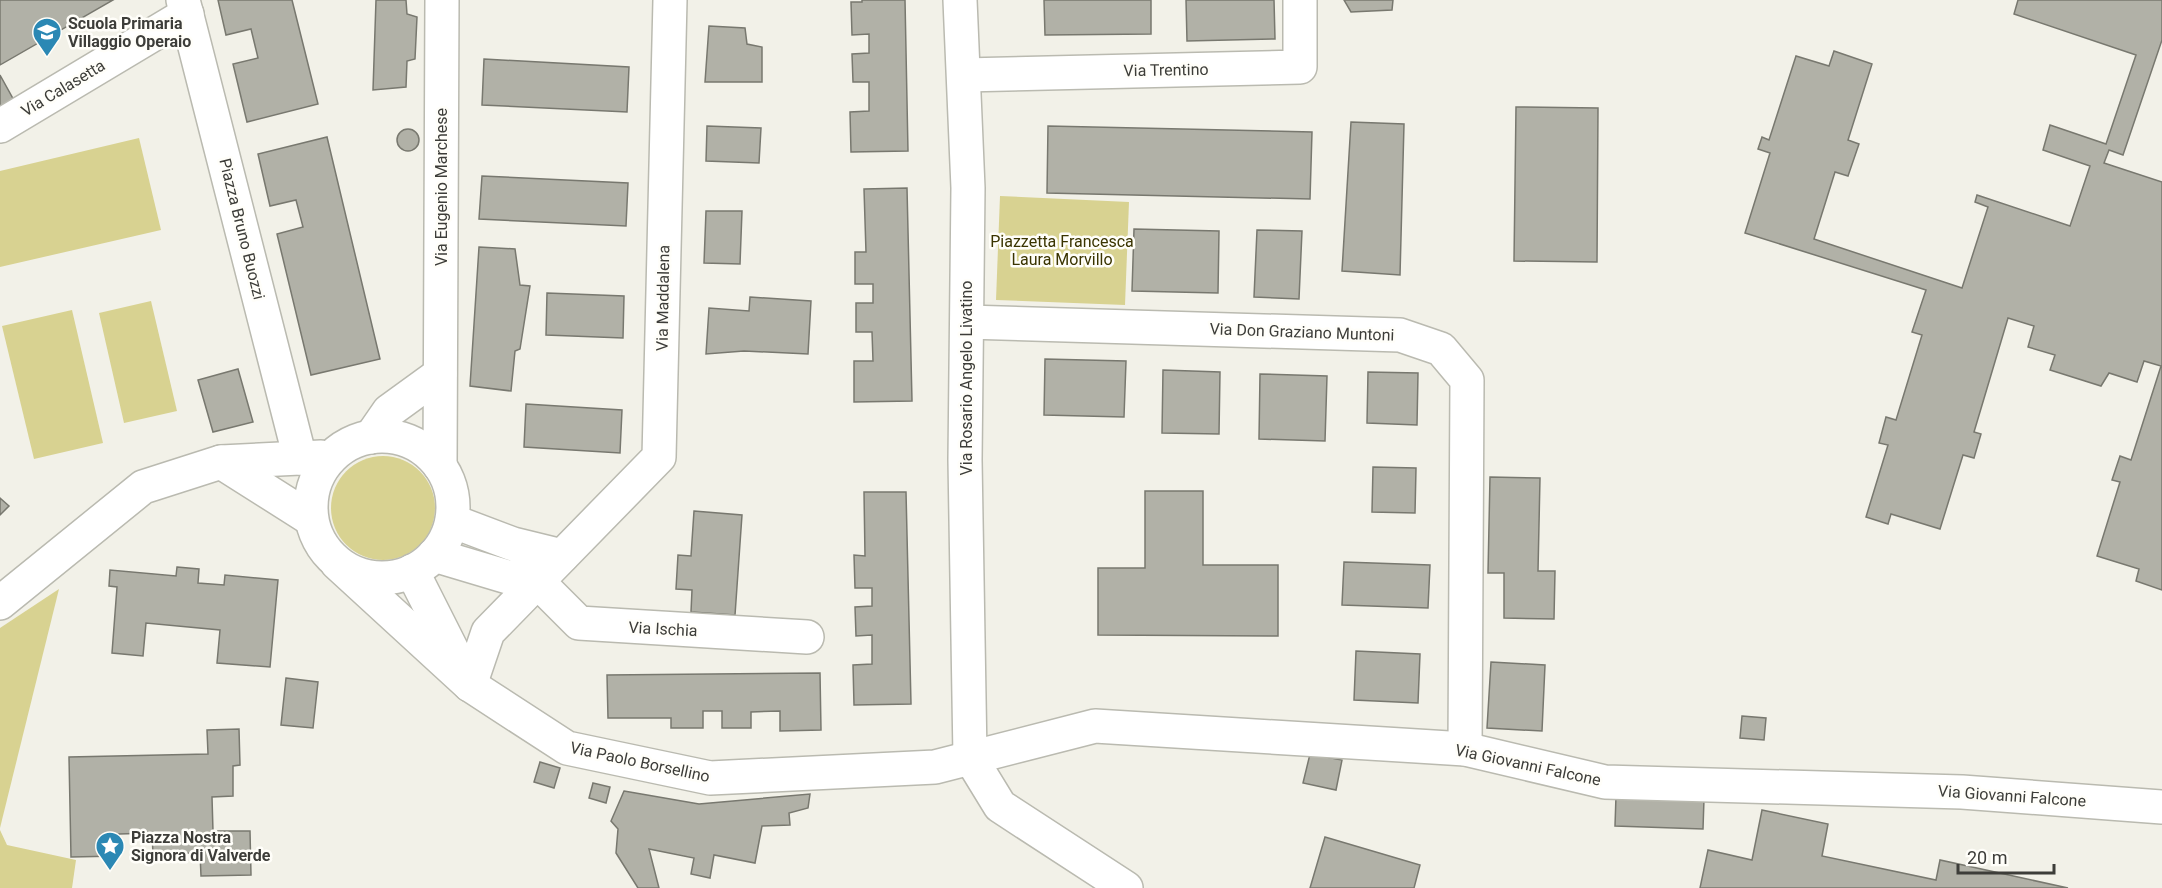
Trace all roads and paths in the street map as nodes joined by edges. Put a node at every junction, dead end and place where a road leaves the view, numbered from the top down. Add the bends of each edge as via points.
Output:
1 (442, 0) edge
2 (670, 0) edge
3 (960, 0) edge
4 (1300, 0) edge
5 (185, 7) edge
6 (964, 75) junction
7 (0, 126) edge
8 (967, 322) junction
9 (440, 374) junction
10 (371, 436) junction
11 (316, 457) junction
12 (221, 462) junction
13 (440, 466) junction
14 (311, 519) junction
15 (452, 521) junction
16 (562, 556) junction
17 (337, 563) junction
18 (423, 563) junction
19 (537, 581) junction
20 (0, 603) edge
21 (807, 637) dead end
22 (470, 685) junction
23 (1465, 749) junction
24 (970, 757) junction
25 (935, 767) joint
26 (2162, 807) edge
27 (1126, 888) edge

1 - 9 street, Via Eugenio Marchese
2 - 16 street, Via Maddalena via 659,457
3 - 6 street, Via Rosario Angelo Livatino
4 - 6 street, Via Trentino via 1300,67
5 - 7 street, Via Calasetta
5 - 11 street, Piazza Bruno Buozzi
6 - 8 street, Via Rosario Angelo Livatino
8 - 23 street, Via Don Graziano Muntoni via 1400,335 1440,350 1467,380
8 - 24 street, Via Rosario Angelo Livatino
9 - 10 street via 389,411
9 - 13 street, Via Eugenio Marchese
10 - 11 street
10 - 13 street via 410,441
11 - 12 street
11 - 14 street via 318,475 311,496
12 - 14 street
12 - 20 street via 143,487
13 - 15 street via 449,483
14 - 17 street via 316,536
15 - 16 street via 513,544
15 - 18 street via 445,539
16 - 18 street, Via Maddalena via 511,578
16 - 19 street, Via Maddalena
17 - 18 street via 374,578 394,577
17 - 22 street, Via Paolo Borsellino
18 - 22 street
19 - 21 street, Via Ischia via 579,624
19 - 22 street, Via Maddalena via 488,633
22 - 25 street, Via Paolo Borsellino via 567,748 710,778
23 - 24 street, Via Giovanni Falcone via 1095,726
23 - 26 street, Via Giovanni Falcone via 1605,782 1962,792
24 - 25 street, Via Giovanni Falcone
24 - 27 street via 1000,806

